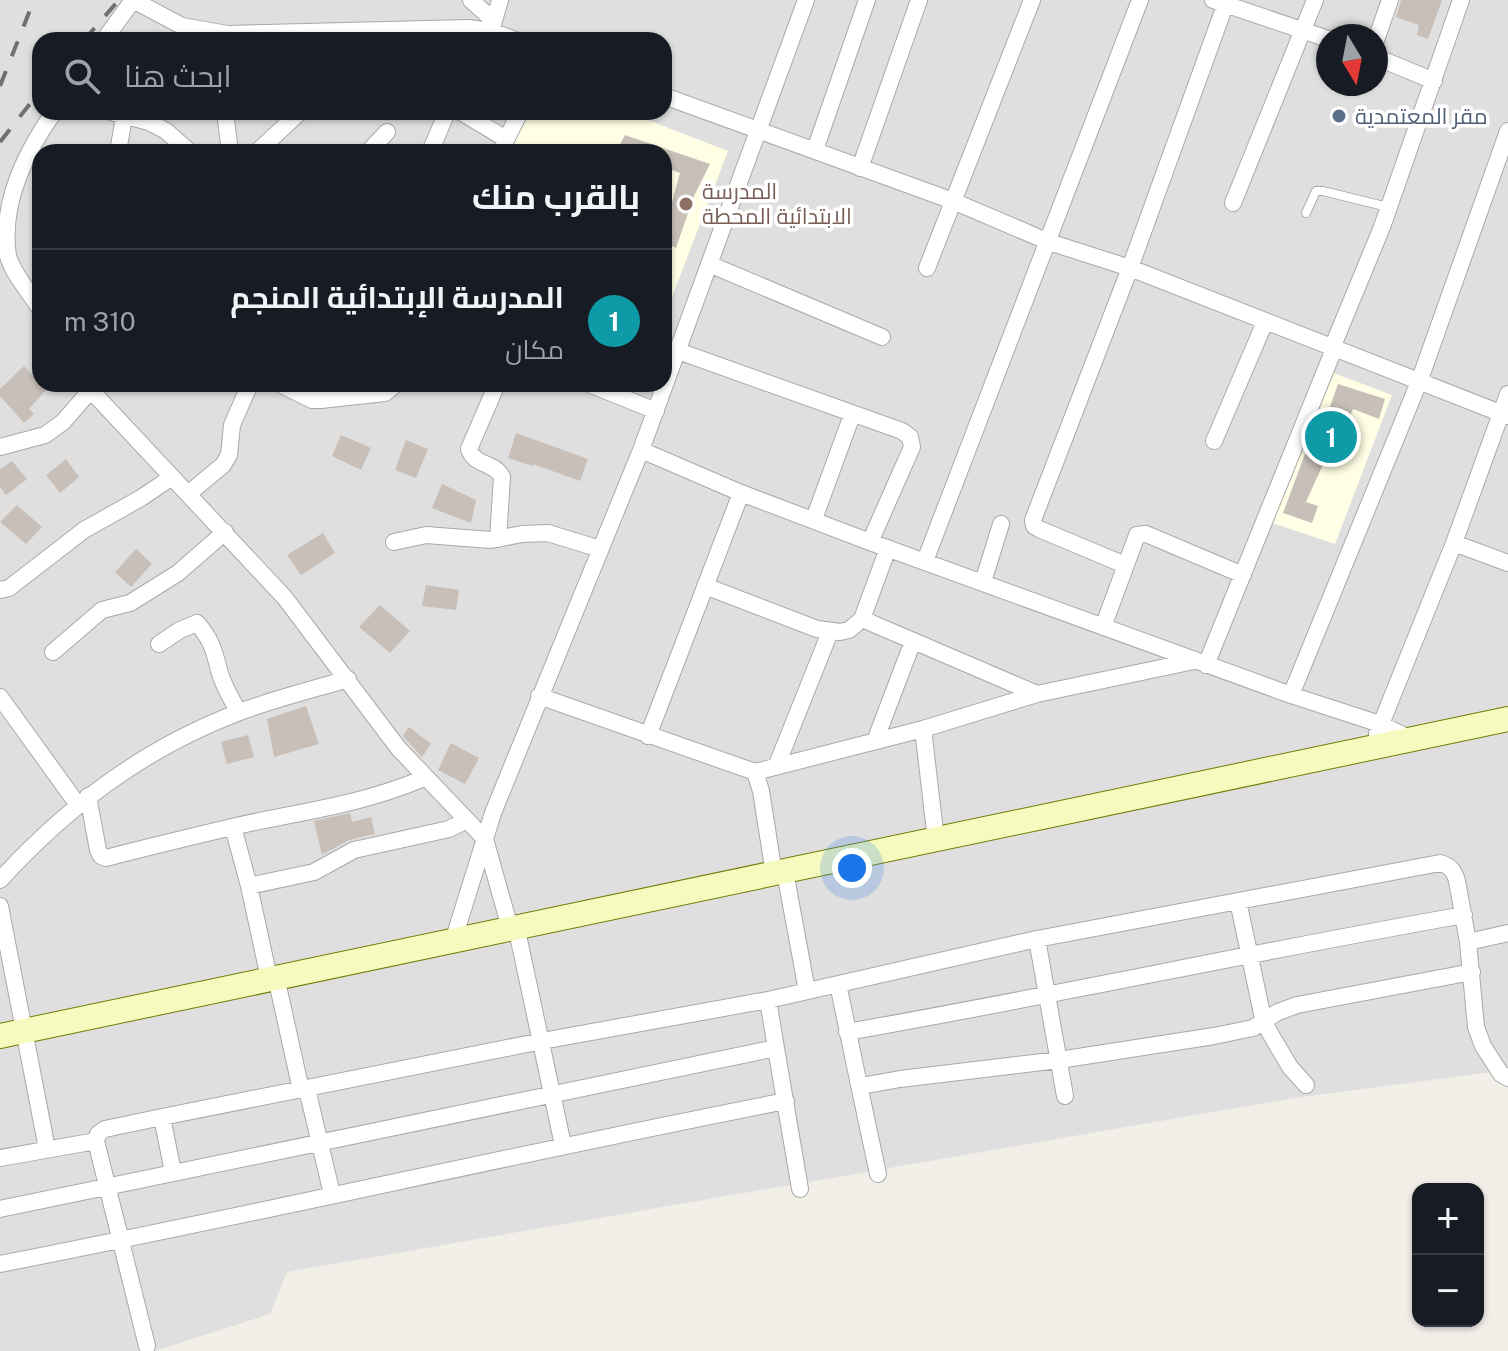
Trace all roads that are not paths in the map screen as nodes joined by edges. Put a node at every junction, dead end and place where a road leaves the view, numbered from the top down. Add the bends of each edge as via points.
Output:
1 (133, 0) edge
2 (471, 0) edge
3 (500, 0) edge
4 (806, 0) edge
5 (867, 0) edge
6 (919, 0) edge
7 (1032, 0) edge
8 (1140, 0) edge
9 (1315, 0) edge
10 (1390, 0) edge
11 (1461, 0) edge
12 (1222, 2) edge
13 (1382, 24) edge
14 (492, 25) junction
15 (1304, 30) junction
16 (110, 32) edge
17 (201, 32) edge
18 (411, 32) edge
19 (503, 32) edge
20 (1316, 34) edge
21 (1388, 62) edge
22 (1434, 81) junction
23 (672, 99) edge
24 (48, 120) edge
25 (118, 120) edge
26 (143, 120) edge
27 (226, 120) edge
28 (291, 120) edge
29 (444, 120) edge
30 (471, 120) edge
31 (516, 120) edge
32 (1508, 131) edge
33 (387, 132) dead end
34 (758, 132) junction
35 (118, 144) edge
36 (181, 144) edge
37 (229, 144) edge
38 (266, 144) edge
39 (376, 144) edge
40 (433, 144) edge
41 (501, 144) edge
42 (504, 144) edge
43 (815, 150) junction
44 (860, 168) junction
45 (953, 201) junction
46 (1233, 203) dead end
47 (1389, 208) junction
48 (1306, 213) dead end
49 (1049, 242) junction
50 (4, 262) edge
51 (709, 264) junction
52 (927, 268) dead end
53 (1130, 268) junction
54 (32, 298) edge
55 (1265, 322) junction
56 (882, 337) dead end
57 (1333, 349) junction
58 (678, 351) junction
59 (672, 367) edge
60 (1419, 382) junction
61 (85, 392) edge
62 (92, 392) edge
63 (246, 392) edge
64 (314, 392) edge
65 (386, 392) edge
66 (494, 392) edge
67 (609, 392) edge
68 (663, 392) edge
69 (1508, 394) edge
70 (656, 411) junction
71 (852, 415) junction
72 (1504, 415) edge
73 (1214, 441) dead end
74 (0, 447) edge
75 (641, 450) junction
76 (172, 477) junction
77 (741, 493) junction
78 (188, 494) junction
79 (814, 519) junction
80 (1001, 524) dead end
81 (225, 532) junction
82 (498, 539) junction
83 (394, 542) dead end
84 (870, 542) junction
85 (1454, 543) junction
86 (888, 548) junction
87 (600, 549) junction
88 (925, 561) junction
89 (1508, 563) edge
90 (1125, 565) junction
91 (1243, 575) junction
92 (983, 582) junction
93 (705, 586) junction
94 (0, 590) edge
95 (862, 619) junction
96 (1103, 627) junction
97 (830, 632) junction
98 (913, 641) junction
99 (159, 644) dead end
100 (53, 652) dead end
101 (1200, 663) junction
102 (348, 679) junction
103 (1037, 694) junction
104 (1291, 695) junction
105 (539, 696) junction
106 (0, 697) edge
107 (238, 712) junction
108 (1508, 719) edge
109 (923, 729) junction
110 (1376, 735) junction
111 (648, 736) junction
112 (875, 741) junction
113 (776, 767) junction
114 (755, 772) junction
115 (424, 778) junction
116 (83, 801) junction
117 (467, 820) junction
118 (233, 827) junction
119 (485, 839) junction
120 (936, 840) junction
121 (779, 873) junction
122 (0, 880) edge
123 (249, 886) junction
124 (1238, 901) junction
125 (0, 906) edge
126 (1464, 915) junction
127 (513, 927) junction
128 (1508, 933) edge
129 (454, 938) junction
130 (1037, 939) junction
131 (1468, 942) junction
132 (1249, 954) junction
133 (1472, 972) junction
134 (273, 978) junction
135 (838, 984) junction
136 (807, 991) junction
137 (1049, 996) junction
138 (768, 1000) junction
139 (1264, 1023) junction
140 (26, 1031) junction
141 (847, 1032) junction
142 (0, 1036) edge
143 (542, 1041) junction
144 (776, 1048) junction
145 (1059, 1060) junction
146 (1508, 1078) edge
147 (859, 1085) junction
148 (1306, 1085) dead end
149 (304, 1089) junction
150 (553, 1094) junction
151 (1065, 1096) dead end
152 (786, 1101) junction
153 (162, 1117) junction
154 (96, 1141) junction
155 (320, 1142) junction
156 (563, 1145) junction
157 (47, 1149) junction
158 (0, 1158) edge
159 (173, 1172) junction
160 (878, 1174) dead end
161 (107, 1187) junction
162 (800, 1189) dead end
163 (332, 1194) junction
164 (0, 1209) edge
165 (121, 1241) junction
166 (0, 1264) edge
167 (147, 1346) dead end

1 - 16 street
1 - 17 street
2 - 14 street
3 - 14 street
4 - 34 street
5 - 43 street
6 - 44 street
7 - 45 street
8 - 49 street
9 - 15 street
10 - 13 street
11 - 22 street
12 - 15 street
12 - 53 street
14 - 18 street
14 - 19 street
15 - 20 street
15 - 46 street
21 - 22 street
22 - 47 street
23 - 34 street
24 - 50 street via 15,178 4,214
25 - 35 street
26 - 36 street
27 - 37 street
28 - 38 street
29 - 40 street
30 - 41 street
31 - 42 street
32 - 60 street
33 - 39 street
34 - 43 street
34 - 51 street
43 - 44 street
44 - 45 street
45 - 49 street
45 - 52 street
47 - 48 lane via 1316,191
47 - 57 street
49 - 53 street
49 - 88 street
50 - 54 street
51 - 56 street
51 - 58 street
53 - 55 street
53 - 90 street via 1033,520 1039,529
55 - 57 street
55 - 73 street
57 - 60 street
57 - 91 street
58 - 59 street
58 - 71 street
60 - 72 street
60 - 104 street
61 - 74 street via 63,422 45,435
62 - 76 street
63 - 78 street via 232,425 229,455
64 - 65 street via 338,400
66 - 82 street via 469,449 474,459 502,477
67 - 70 street
68 - 70 street
69 - 72 street
70 - 75 street
71 - 79 street
71 - 84 street via 902,431 912,447
72 - 85 street
75 - 77 street
75 - 87 street
76 - 78 street
76 - 94 street via 84,530
77 - 79 street
77 - 93 street
78 - 81 street
79 - 84 street
80 - 92 street
81 - 100 street via 178,573 130,603 102,610
81 - 102 street
82 - 83 street via 426,535
82 - 87 street via 548,533
84 - 86 street
85 - 89 street
85 - 110 street
86 - 88 street
86 - 95 street
87 - 105 street
88 - 92 street
90 - 91 street via 1141,533
90 - 96 street
91 - 101 street
92 - 96 street
93 - 97 street
93 - 111 street
95 - 97 street via 849,630
95 - 98 street
96 - 101 street
97 - 113 street
98 - 103 street
98 - 112 street
99 - 107 street via 197,623 209,636
101 - 103 street
101 - 104 street
102 - 107 street
102 - 115 street
103 - 109 street
104 - 110 street
105 - 111 street
105 - 119 street
106 - 116 street
107 - 116 street via 152,753
108 - 110 main road via 1411,739
109 - 112 street
109 - 120 street
110 - 120 main road
111 - 114 street
112 - 113 street
113 - 114 street
114 - 121 street
115 - 117 street
115 - 118 street via 337,807
116 - 118 street via 98,850 106,858
116 - 122 street
117 - 119 street
117 - 123 street via 449,829 354,850 314,872
118 - 123 street
119 - 127 street
119 - 129 street
120 - 121 main road
121 - 127 main road
121 - 136 street
123 - 134 street
124 - 126 street via 1440,863 1455,872
124 - 130 street
124 - 132 street
125 - 140 street
126 - 131 street
126 - 132 street
127 - 129 main road
127 - 143 street
128 - 131 street
129 - 134 main road
130 - 135 street
130 - 137 street
131 - 133 street
132 - 137 street
132 - 139 street
133 - 139 street via 1297,1005
133 - 146 street via 1476,1027 1483,1046
134 - 140 main road
134 - 149 street
135 - 136 street
135 - 141 street
136 - 138 street
137 - 141 street
137 - 145 street
138 - 143 street
138 - 144 street
139 - 145 street
139 - 148 street
140 - 142 main road
140 - 157 street
141 - 147 street
143 - 149 street
143 - 150 street
144 - 150 street
144 - 152 street
145 - 147 street
145 - 151 street
147 - 160 street
149 - 153 street
149 - 155 street
150 - 155 street
150 - 156 street
152 - 156 street
152 - 162 street
153 - 154 street via 105,1129
153 - 159 street
154 - 157 street
154 - 161 street
155 - 159 street
155 - 163 street
156 - 163 street
157 - 158 street
159 - 161 street
161 - 164 street
161 - 165 street
163 - 165 street
165 - 166 street
165 - 167 street

